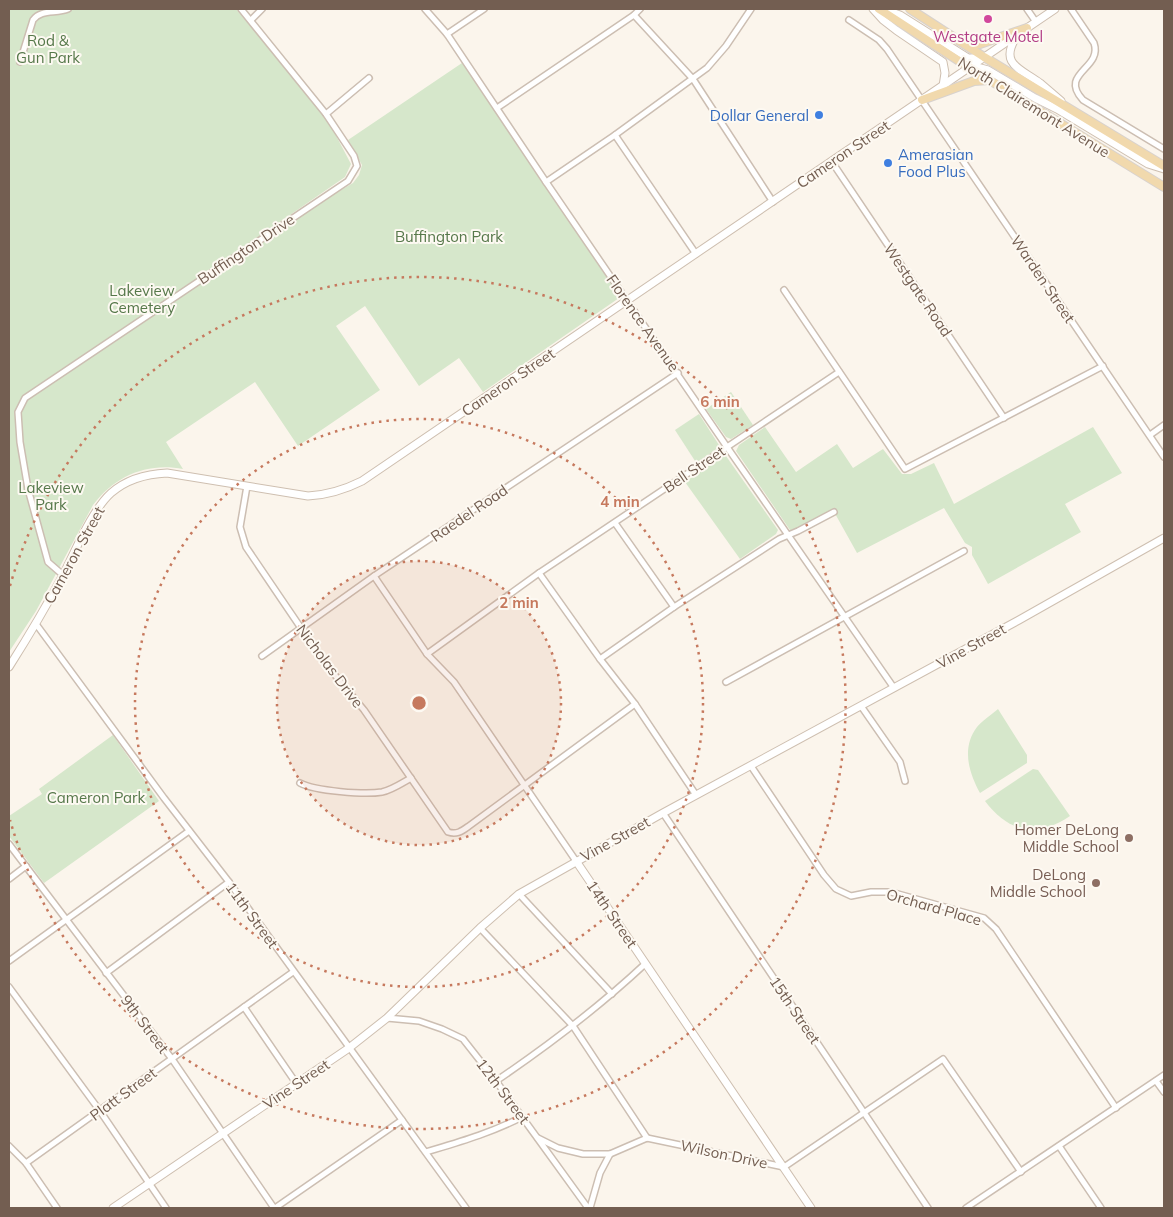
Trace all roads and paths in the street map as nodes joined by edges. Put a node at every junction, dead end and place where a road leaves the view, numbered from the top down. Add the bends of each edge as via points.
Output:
1 (68, 9) edge
2 (241, 9) edge
3 (262, 9) edge
4 (426, 9) edge
5 (484, 9) edge
6 (640, 9) edge
7 (751, 9) edge
8 (873, 9) edge
9 (881, 9) edge
10 (910, 9) edge
11 (1027, 9) edge
12 (1055, 9) edge
13 (1071, 9) edge
14 (634, 15) junction
15 (251, 20) junction
16 (849, 20) dead end
17 (1036, 22) junction
18 (1027, 28) junction
19 (447, 34) junction
20 (1018, 34) junction
21 (964, 44) junction
22 (984, 57) junction
23 (20, 62) dead end
24 (970, 68) junction
25 (369, 78) dead end
26 (692, 79) junction
27 (990, 80) junction
28 (943, 86) junction
29 (922, 100) junction
30 (497, 108) junction
31 (1069, 108) junction
32 (326, 114) junction
33 (615, 135) junction
34 (1164, 149) edge
35 (832, 162) junction
36 (1164, 168) edge
37 (546, 182) junction
38 (1164, 187) edge
39 (773, 202) junction
40 (696, 254) junction
41 (784, 290) dead end
42 (627, 300) junction
43 (1103, 366) junction
44 (839, 372) junction
45 (678, 373) junction
46 (1004, 418) junction
47 (1164, 425) edge
48 (1150, 435) junction
49 (727, 447) junction
50 (1164, 457) edge
51 (247, 486) junction
52 (834, 512) dead end
53 (616, 523) junction
54 (788, 535) junction
55 (1164, 538) edge
56 (964, 551) dead end
57 (539, 573) junction
58 (63, 575) junction
59 (374, 576) junction
60 (674, 607) junction
61 (844, 617) junction
62 (36, 624) junction
63 (301, 628) junction
64 (427, 654) junction
65 (262, 656) dead end
66 (600, 659) junction
67 (9, 667) edge
68 (726, 682) dead end
69 (894, 688) junction
70 (635, 704) junction
71 (861, 706) junction
72 (751, 766) junction
73 (411, 778) junction
74 (905, 781) dead end
75 (300, 783) dead end
76 (526, 786) junction
77 (696, 795) junction
78 (663, 813) junction
79 (189, 831) junction
80 (9, 844) edge
81 (576, 860) junction
82 (26, 866) junction
83 (9, 879) edge
84 (229, 882) junction
85 (519, 894) junction
86 (66, 920) junction
87 (480, 928) junction
88 (9, 961) edge
89 (645, 964) junction
90 (293, 972) junction
91 (106, 973) junction
92 (9, 987) edge
93 (612, 994) junction
94 (244, 1007) junction
95 (387, 1018) junction
96 (573, 1026) junction
97 (349, 1048) junction
98 (172, 1059) junction
99 (1164, 1075) edge
100 (496, 1081) junction
101 (1156, 1081) junction
102 (296, 1083) junction
103 (1164, 1092) edge
104 (1116, 1108) junction
105 (100, 1111) junction
106 (864, 1113) junction
107 (522, 1117) junction
108 (402, 1120) junction
109 (224, 1133) junction
110 (538, 1138) junction
111 (648, 1138) junction
112 (9, 1146) edge
113 (1059, 1146) junction
114 (426, 1152) junction
115 (610, 1154) junction
116 (26, 1163) junction
117 (784, 1167) junction
118 (1021, 1172) junction
119 (149, 1183) junction
120 (464, 1207) edge
121 (58, 1208) edge
122 (113, 1208) edge
123 (166, 1208) edge
124 (274, 1208) edge
125 (589, 1208) edge
126 (811, 1208) edge
127 (928, 1208) edge
128 (966, 1208) edge
129 (1100, 1208) edge

1 - 23 street via 45,12 35,17
2 - 15 street, Buffington Drive
3 - 15 street
4 - 19 street, Florence Avenue
5 - 19 street
6 - 14 street
7 - 26 street via 726,46 707,68
8 - 28 main road via 889,25 943,62
9 - 22 main road via 900,16 968,58
9 - 24 main road, North Clairemont Avenue
10 - 21 main road, North Clairemont Avenue
11 - 17 street
12 - 17 main road, Cameron Street
13 - 34 street via 1096,48 1093,60 1076,81 1080,96
14 - 26 street
14 - 30 street
15 - 32 street, Buffington Drive
16 - 29 street, Warden Street via 887,48
17 - 18 main road, Cameron Street
18 - 20 main road, Cameron Street
18 - 21 main road via 977,45
19 - 30 street, Florence Avenue
20 - 22 main road, Cameron Street
20 - 31 main road via 1009,51 1013,65
21 - 22 main road, North Clairemont Avenue
22 - 24 main road, Cameron Street
22 - 31 main road, North Clairemont Avenue
24 - 27 main road, North Clairemont Avenue
24 - 28 main road, Cameron Street
24 - 36 main road via 988,70 1148,164
25 - 32 street
26 - 33 street
26 - 39 street
27 - 29 main road via 974,81
27 - 38 main road, North Clairemont Avenue
28 - 29 main road, Cameron Street
29 - 35 main road, Cameron Street
29 - 43 street, Warden Street
30 - 37 street, Florence Avenue
31 - 36 main road, North Clairemont Avenue
32 - 58 street, Buffington Drive via 354,156 357,166 348,181 38,389 21,405 18,412 20,442 28,489 48,562
33 - 37 street
33 - 40 street
35 - 39 main road, Cameron Street
35 - 46 street, Westgate Road
37 - 42 street, Florence Avenue
39 - 40 main road, Cameron Street
40 - 42 main road, Cameron Street
41 - 44 street
42 - 45 street, Florence Avenue
42 - 51 main road, Cameron Street via 350,487 322,496 308,496
43 - 46 street
43 - 48 street, Warden Street
44 - 46 street via 905,469
44 - 49 street, Bell Street
45 - 49 street, Florence Avenue
45 - 59 street, Raedel Road
47 - 48 street
48 - 50 street, Warden Street
49 - 53 street, Bell Street
49 - 54 street, Florence Avenue
51 - 58 main road, Cameron Street via 167,473 143,475 132,480 109,495 102,504
51 - 63 street, Nicholas Drive via 240,527 242,538
52 - 54 street
53 - 57 street, Bell Street
53 - 60 street
54 - 60 street
54 - 61 street, Florence Avenue
55 - 69 main road, Vine Street
56 - 61 street
57 - 64 street, Bell Street
57 - 66 street
58 - 62 main road, Cameron Street
59 - 63 street, Raedel Road
59 - 64 street, 14th Street
60 - 66 street
61 - 68 street
61 - 69 street, Florence Avenue
62 - 67 main road, Cameron Street
62 - 79 street, 11th Street
63 - 65 street, Raedel Road
63 - 73 street, Nicholas Drive
64 - 76 street, 14th Street via 454,682
66 - 70 street
69 - 71 main road, Vine Street
70 - 76 street
70 - 77 street
71 - 72 main road, Vine Street
71 - 74 street via 900,762
72 - 77 main road, Vine Street
72 - 104 street, Orchard Place via 836,889 851,896 891,892 984,918 996,929
73 - 75 street via 388,790 374,792 308,788
73 - 76 street, Nicholas Drive via 448,832 453,834
76 - 81 street, 14th Street
77 - 78 main road, Vine Street
78 - 81 main road, Vine Street
78 - 106 street, 15th Street
79 - 84 street, 11th Street
79 - 86 street
80 - 82 street, 9th Street
81 - 85 main road, Vine Street
81 - 89 main road, 14th Street
82 - 83 street
82 - 86 street, 9th Street
84 - 90 street, 11th Street
84 - 91 street
85 - 87 main road, Vine Street
85 - 93 street
86 - 88 street
86 - 91 street, 9th Street
87 - 95 main road, Vine Street
87 - 96 street
89 - 93 street
89 - 117 main road, 14th Street
90 - 94 street, Platt Street
90 - 97 street, 11th Street
91 - 98 street, 9th Street
92 - 105 street
93 - 96 street
94 - 98 street, Platt Street
94 - 102 street
95 - 97 main road, Vine Street
95 - 100 street, 12th Street via 419,1021 464,1039
96 - 100 street
96 - 111 street
97 - 102 main road, Vine Street
97 - 108 street, 11th Street
98 - 105 street, Platt Street
98 - 109 street, 9th Street
99 - 101 street
100 - 107 street, 12th Street
101 - 103 street
101 - 104 street
102 - 109 main road, Vine Street
104 - 113 street
105 - 116 street, Platt Street
105 - 119 street
106 - 117 street, Wilson Drive
106 - 118 street, Wilson Drive via 943,1059
106 - 127 street, 15th Street
107 - 110 street, 12th Street
107 - 114 street via 484,1135
108 - 114 street, 11th Street
108 - 124 street
109 - 119 main road, Vine Street
109 - 124 street, 9th Street
110 - 115 street via 558,1148 583,1154
110 - 125 street, 12th Street
111 - 115 street
111 - 117 street, Wilson Drive
112 - 116 street
113 - 118 street
113 - 129 street
114 - 120 street, 11th Street
115 - 125 street
116 - 121 street
117 - 126 main road, 14th Street
118 - 128 street
119 - 122 main road, Vine Street
119 - 123 street

